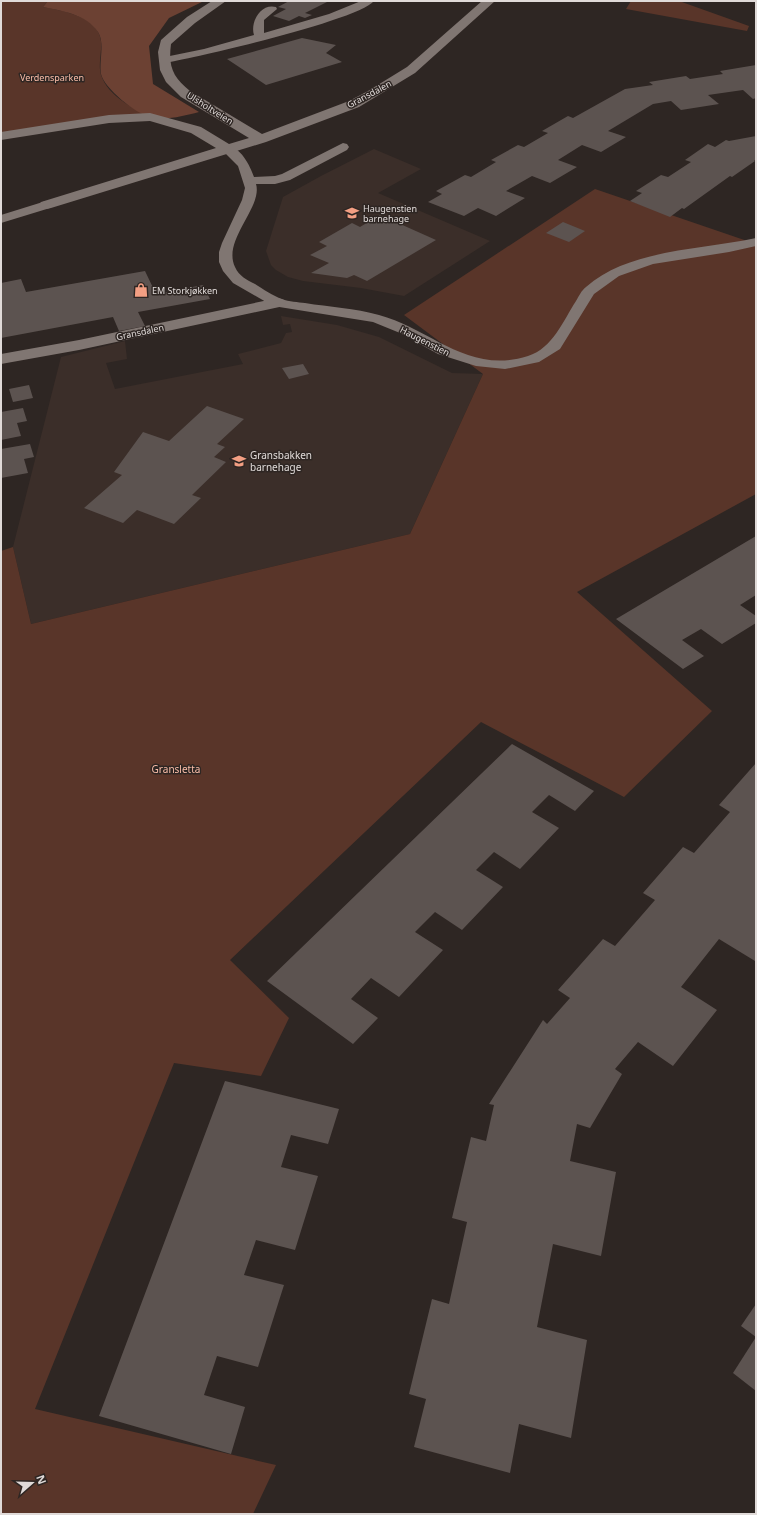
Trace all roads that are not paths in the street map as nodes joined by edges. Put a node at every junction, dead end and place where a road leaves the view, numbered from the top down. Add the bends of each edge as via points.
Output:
1 (220, 1) edge
2 (369, 1) edge
3 (489, 1) edge
4 (272, 9) dead end
5 (260, 37) junction
6 (164, 60) junction
7 (1, 136) edge
8 (261, 139) junction
9 (343, 147) dead end
10 (227, 149) junction
11 (249, 181) junction
12 (46, 205) joint
13 (1, 219) edge
14 (756, 242) edge
15 (278, 304) junction
16 (1, 359) edge

1 - 6 street, Ulsholtveien via 191,20 165,43
2 - 5 lane via 347,12
3 - 8 street, Gransdalen via 434,51 392,83 336,112
4 - 5 lane via 259,19 257,28
5 - 6 lane
6 - 8 street, Ulsholtveien via 170,80 179,88
7 - 10 street via 109,119 150,117 196,130
8 - 10 street, Gransdalen
9 - 11 lane via 286,177
10 - 11 lane, Haugenstien via 244,166
10 - 12 street, Gransdalen
11 - 15 lane, Haugenstien via 251,188 248,200 228,243 226,262 238,280
12 - 13 lane, Gransdalen
14 - 15 lane, Haugenstien via 651,260 614,272 589,291 556,346 534,359 505,365 476,362 443,351 405,330 376,318
15 - 16 street, Gransdalen

